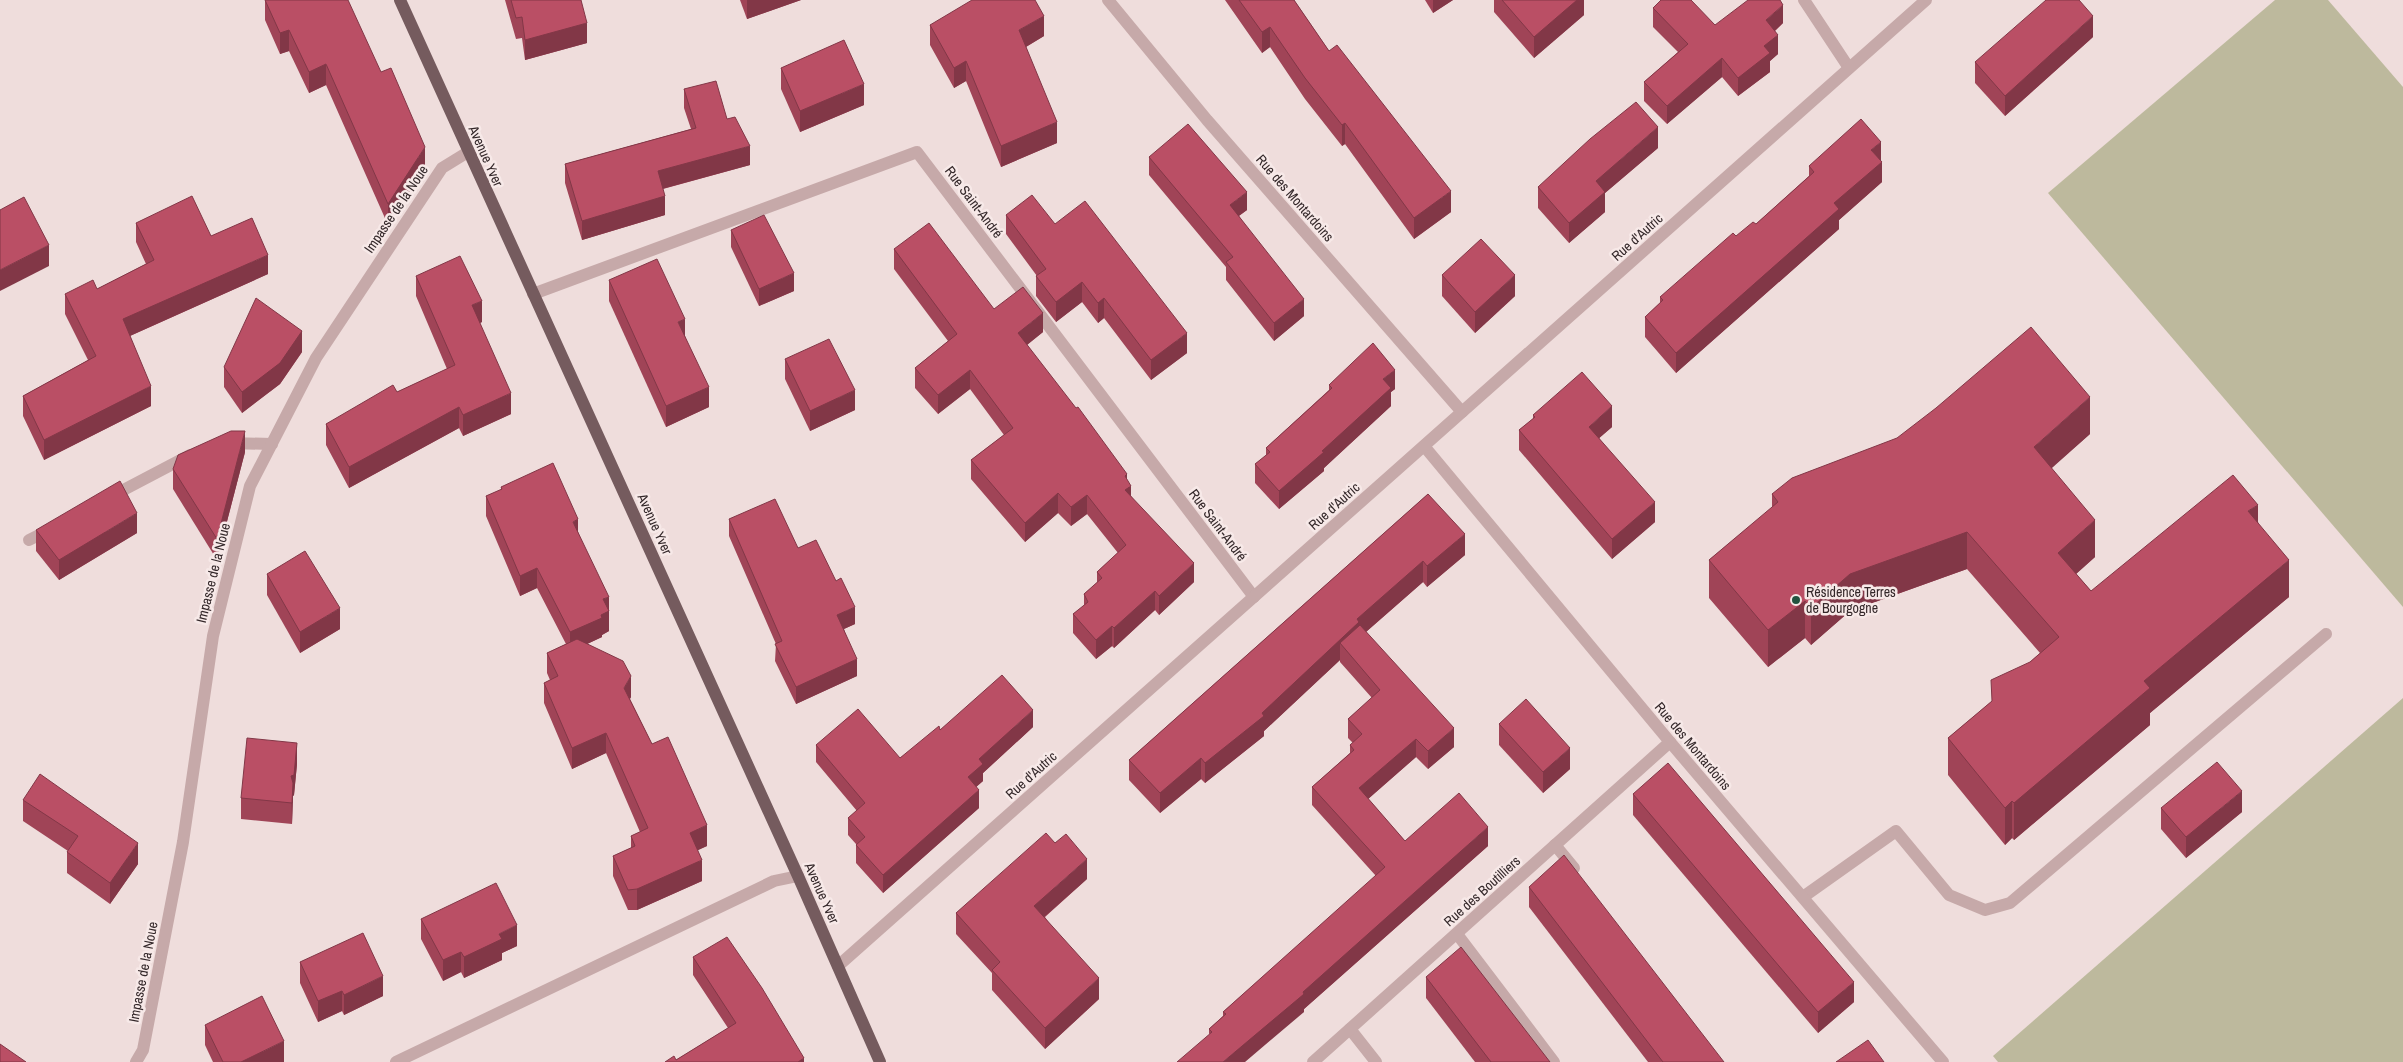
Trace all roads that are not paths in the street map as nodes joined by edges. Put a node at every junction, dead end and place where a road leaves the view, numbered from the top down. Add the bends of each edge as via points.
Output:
1 (400, 0) edge
2 (1108, 0) edge
3 (1804, 0) edge
4 (1926, 0) edge
5 (1849, 68) junction
6 (468, 152) junction
7 (533, 294) junction
8 (1462, 412) junction
9 (220, 443) edge
10 (272, 444) junction
11 (1424, 446) junction
12 (202, 448) edge
13 (98, 503) edge
14 (64, 522) edge
15 (29, 540) dead end
16 (1254, 597) junction
17 (2326, 634) dead end
18 (1670, 742) junction
19 (1555, 845) junction
20 (798, 876) junction
21 (1579, 876) edge
22 (1803, 897) junction
23 (1457, 934) junction
24 (838, 966) junction
25 (1350, 1029) junction
26 (136, 1062) edge
27 (396, 1062) edge
28 (880, 1062) edge
29 (1313, 1062) edge
30 (1376, 1062) edge
31 (1554, 1062) edge
32 (1943, 1062) edge

1 - 6 main road, Avenue Yver
2 - 8 street, Rue des Montardoins via 1207,120
3 - 5 street
4 - 5 street, Rue d'Autric
5 - 8 street, Rue d'Autric
6 - 7 main road, Avenue Yver
6 - 10 street, Impasse de la Noue via 442,168 316,358
7 - 16 street, Rue Saint-André via 917,152
7 - 20 main road, Avenue Yver
8 - 11 street, Rue d'Autric
9 - 10 street
10 - 26 street, Impasse de la Noue via 250,486 213,636 183,842 143,1050
11 - 16 street, Rue d'Autric
11 - 18 street, Rue des Montardoins
12 - 13 street
14 - 15 street
16 - 24 street, Rue d'Autric
17 - 22 street via 2010,903 1985,910 1949,895 1896,831
18 - 19 street, Rue des Boutilliers
18 - 22 street, Rue des Montardoins
19 - 21 street
19 - 23 street, Rue des Boutilliers
20 - 24 main road, Avenue Yver
20 - 27 street via 774,881
22 - 32 street, Rue des Montardoins
23 - 25 street, Rue des Boutilliers
23 - 31 street
24 - 28 main road, Avenue Yver
25 - 29 street, Rue des Boutilliers
25 - 30 street

